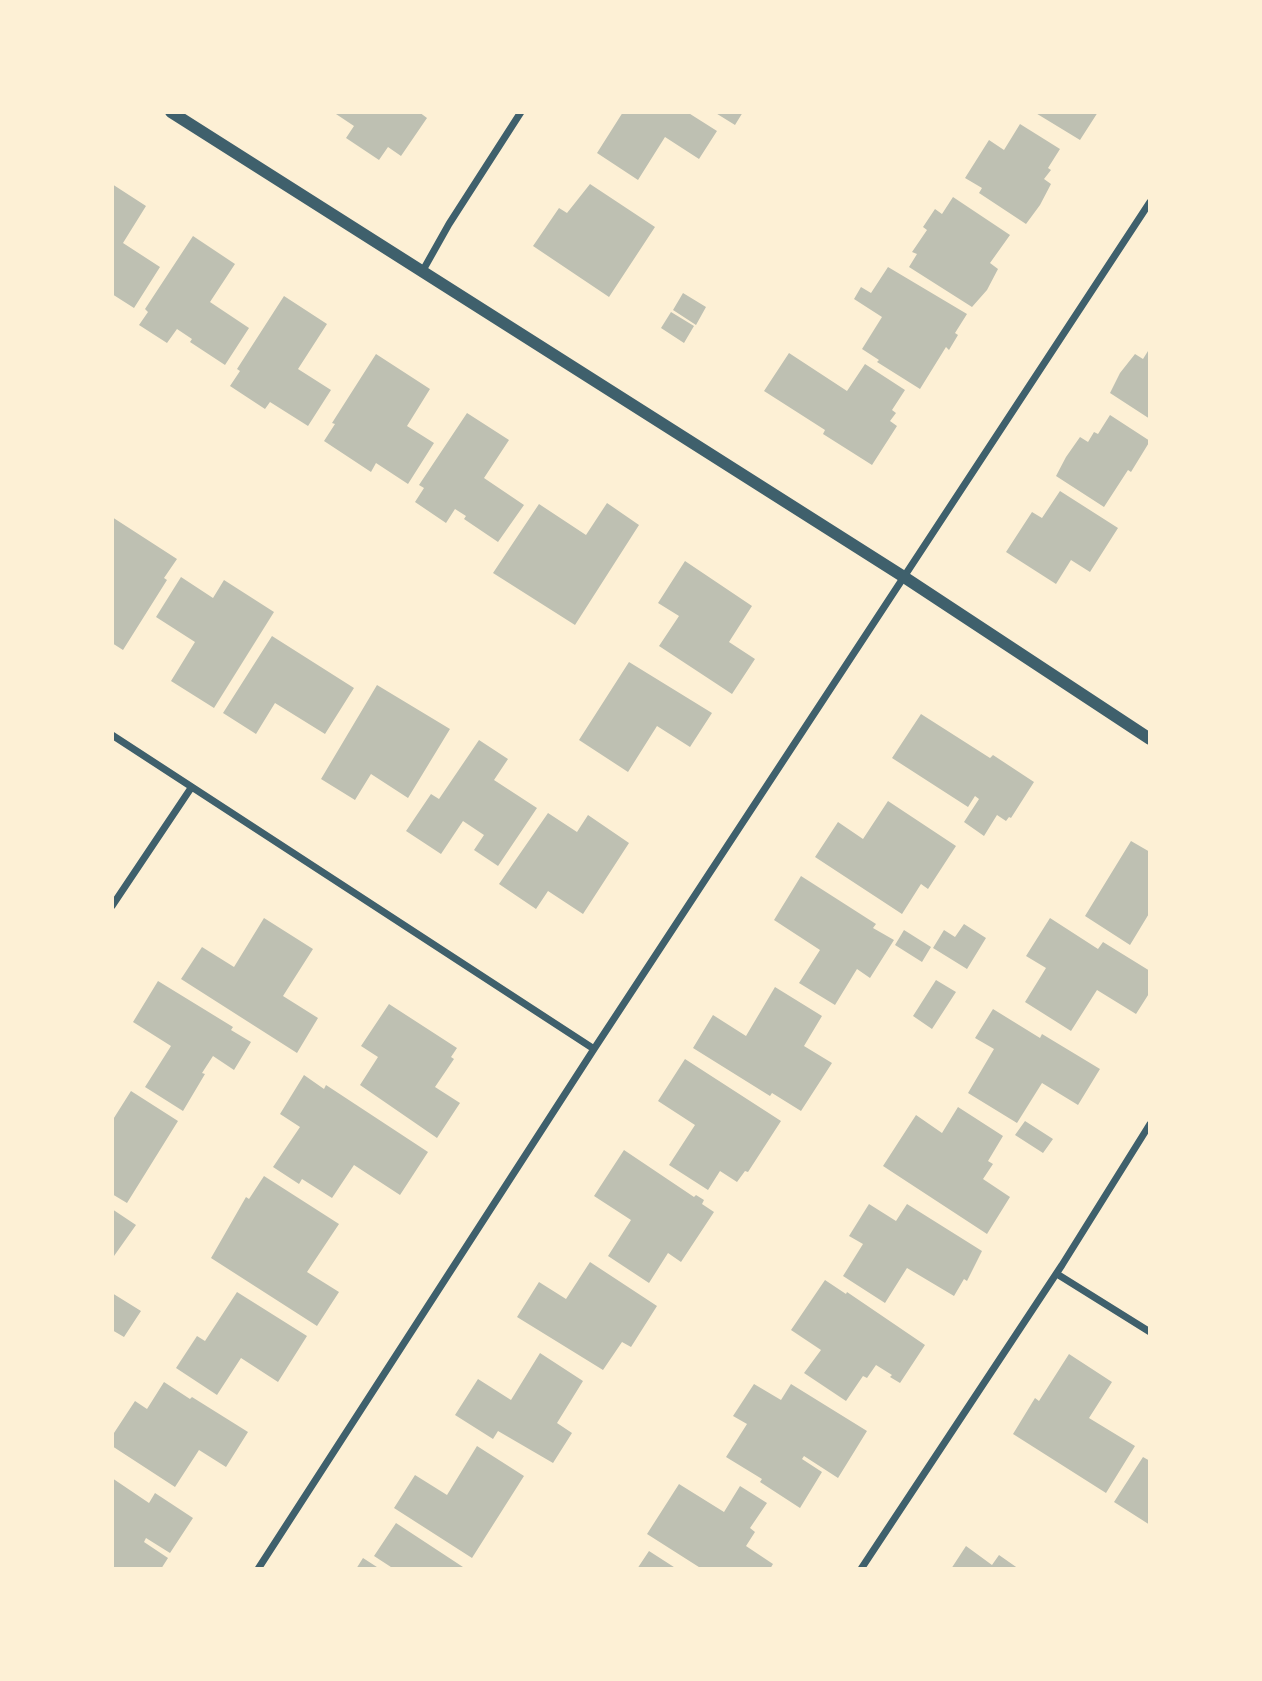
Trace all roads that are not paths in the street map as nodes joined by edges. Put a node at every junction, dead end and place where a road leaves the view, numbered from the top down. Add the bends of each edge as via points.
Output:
1 (172, 112) edge
2 (521, 112) edge
3 (1150, 202) edge
4 (422, 272) junction
5 (904, 577) junction
6 (112, 735) edge
7 (1150, 739) edge
8 (191, 788) junction
9 (112, 906) edge
10 (594, 1049) junction
11 (1150, 1125) edge
12 (1057, 1274) junction
13 (1150, 1332) edge
14 (258, 1569) edge
15 (861, 1569) edge

1 - 4 street
2 - 4 street
3 - 5 street
4 - 5 street
5 - 7 street
5 - 10 street
6 - 8 street
8 - 9 street
8 - 10 street
10 - 14 street
11 - 12 street
12 - 13 street
12 - 15 street

